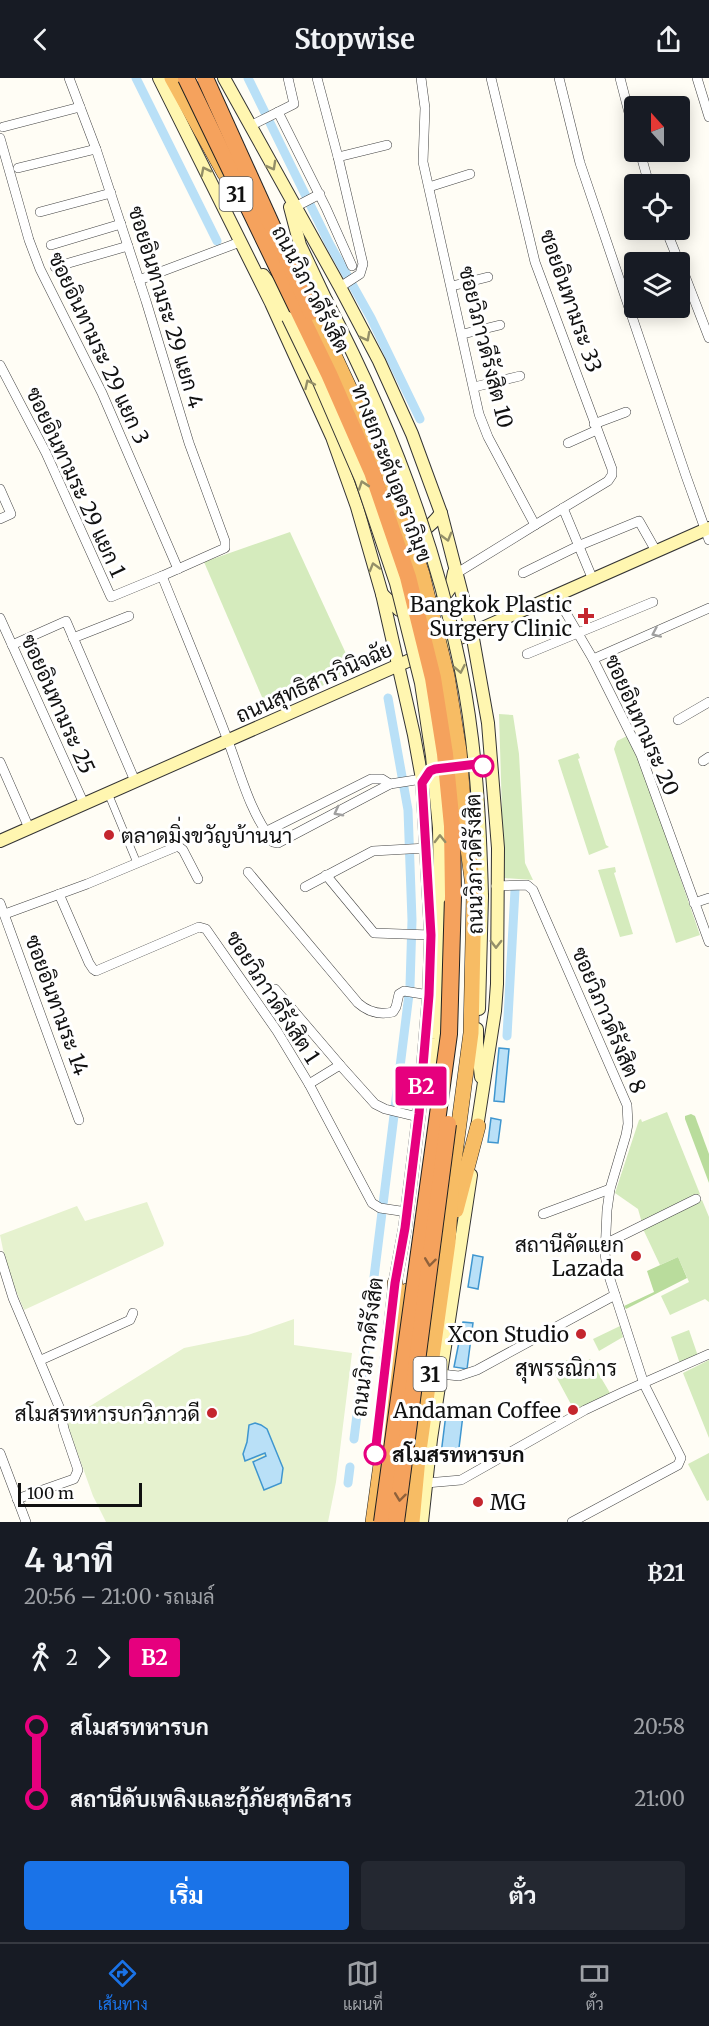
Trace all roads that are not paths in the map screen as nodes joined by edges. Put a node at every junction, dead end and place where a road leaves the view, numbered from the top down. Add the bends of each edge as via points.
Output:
1 (69, 78) edge
2 (159, 78) edge
3 (172, 78) edge
4 (186, 78) edge
5 (203, 78) edge
6 (224, 78) edge
7 (288, 78) edge
8 (317, 78) edge
9 (421, 78) edge
10 (491, 78) edge
11 (559, 78) edge
12 (620, 78) edge
13 (697, 78) edge
14 (625, 96) edge
15 (80, 107) junction
16 (276, 113) junction
17 (709, 117) edge
18 (256, 123) junction
19 (3, 126) dead end
20 (0, 138) edge
21 (387, 145) dead end
22 (96, 149) junction
23 (338, 157) junction
24 (18, 168) dead end
25 (470, 174) dead end
26 (429, 187) junction
27 (285, 189) junction
28 (111, 193) junction
29 (307, 201) junction
30 (40, 212) dead end
31 (121, 224) junction
32 (51, 245) dead end
33 (128, 246) junction
34 (242, 246) junction
35 (352, 266) dead end
36 (55, 267) dead end
37 (488, 278) dead end
38 (139, 280) junction
39 (346, 283) junction
40 (452, 286) junction
41 (690, 290) edge
42 (300, 312) junction
43 (500, 325) dead end
44 (463, 334) junction
45 (709, 338) edge
46 (0, 365) edge
47 (520, 376) dead end
48 (474, 387) junction
49 (626, 412) dead end
50 (595, 427) junction
51 (568, 443) dead end
52 (0, 489) edge
53 (563, 508) junction
54 (441, 513) junction
55 (0, 519) edge
56 (535, 525) junction
57 (708, 532) edge
58 (367, 543) junction
59 (578, 546) junction
60 (656, 551) junction
61 (178, 569) junction
62 (456, 569) junction
63 (523, 573) dead end
64 (162, 576) junction
65 (592, 580) junction
66 (382, 594) junction
67 (556, 596) junction
68 (653, 602) dead end
69 (709, 608) edge
70 (129, 616) dead end
71 (0, 618) edge
72 (472, 633) junction
73 (578, 633) junction
74 (73, 638) junction
75 (12, 645) junction
76 (527, 654) dead end
77 (593, 659) junction
78 (399, 665) junction
79 (709, 702) edge
80 (678, 720) dead end
81 (488, 723) junction
82 (414, 735) junction
83 (228, 741) junction
84 (0, 762) edge
85 (493, 773) junction
86 (135, 781) junction
87 (409, 782) junction
88 (108, 793) junction
89 (84, 804) junction
90 (29, 828) junction
91 (265, 832) junction
92 (0, 841) edge
93 (422, 848) junction
94 (137, 863) junction
95 (248, 872) dead end
96 (326, 875) junction
97 (198, 879) dead end
98 (306, 886) dead end
99 (496, 886) junction
100 (58, 894) junction
101 (478, 895) junction
102 (709, 898) edge
103 (0, 903) edge
104 (694, 903) junction
105 (5, 914) junction
106 (431, 935) junction
107 (709, 942) edge
108 (275, 989) dead end
109 (429, 995) junction
110 (340, 1065) junction
111 (309, 1084) junction
112 (483, 1095) junction
113 (419, 1115) junction
114 (79, 1120) dead end
115 (478, 1126) junction
116 (610, 1189) junction
117 (696, 1199) dead end
118 (407, 1212) junction
119 (543, 1215) dead end
120 (448, 1242) junction
121 (605, 1242) junction
122 (0, 1256) edge
123 (395, 1283) junction
124 (615, 1295) junction
125 (133, 1312) dead end
126 (401, 1319) junction
127 (709, 1354) edge
128 (41, 1360) junction
129 (441, 1374) junction
130 (644, 1384) junction
131 (0, 1453) edge
132 (426, 1484) junction
133 (17, 1499) junction
134 (26, 1522) edge
135 (366, 1522) edge
136 (373, 1522) edge
137 (382, 1522) edge
138 (396, 1522) edge
139 (411, 1522) edge
140 (422, 1522) edge
141 (572, 1522) edge

1 - 15 street, ซอยอินทามระ 29 แยก 4
34 -> 2 main road, ถนนวิภาวดีรังสิต / 31
3 - 42 highway, ถนนวิภาวดีรังสิต / 31
4 - 137 highway, ทางยกระดับอุตราภิมุข / 31, bridge via 372,472 408,578 433,678 445,754 452,849 450,1034
5 - 42 highway, ถนนวิภาวดีรังสิต / 31 via 267,208
5 -> 138 highway, ทางยกระดับอุตราภิมุข / 31, bridge via 383,469 418,573 444,674 455,751 463,825 460,1036
6 - 18 main road, ถนนวิภาวดีรังสิต / 31
7 - 16 street via 294,104
8 - 23 street
9 - 26 street, ซอยวิภาวดีรังสิต 10 via 422,149
10 - 50 street, ซอยอินทามระ 33 via 535,262
11 - 57 street via 580,163
12 - 14 street
13 - 17 street
15 - 19 street
15 - 22 street, ซอยอินทามระ 29 แยก 4
16 - 18 street
16 - 29 street
18 -> 27 main road, ถนนวิภาวดีรังสิต / 31
20 - 61 street, ซอยอินทามระ 29 แยก 3 via 40,269 102,393
21 - 23 street
22 - 24 street
22 - 28 street, ซอยอินทามระ 29 แยก 4
23 - 39 street via 363,264 360,274
25 - 26 street
26 - 40 street, ซอยวิภาวดีรังสิต 10
27 - 29 main road, ถนนวิภาวดีรังสิต / 31
27 -> 101 main road, 31, bridge via 300,245 359,362 401,464 436,570 461,670 473,748 480,825
28 - 30 street
28 - 31 street, ซอยอินทามระ 29 แยก 4
29 - 35 street
29 - 39 main road, ถนนวิภาวดีรังสิต / 31
31 - 32 street
31 - 33 street, ซอยอินทามระ 29 แยก 4
33 - 36 street
33 - 38 street, ซอยอินทามระ 29 แยก 4
34 - 38 street
34 - 42 main road, 31 via 274,289
58 -> 34 main road, ถนนวิภาวดีรังสิต / 31 via 332,437
37 - 40 street
38 - 61 street, ซอยอินทามระ 29 แยก 4 via 189,443 225,541 225,548
39 -> 54 main road, ถนนวิภาวดีรังสิต / 31 via 412,434
40 - 44 street, ซอยวิภาวดีรังสิต 10
41 - 45 street
42 - 101 highway, ถนนวิภาวดีรังสิต / 31, bridge via 387,469 422,574 447,676 465,826
113 -> 42 main road, 31, bridge via 433,1068 439,959 440,828 432,756 421,683 396,583 361,478 320,382
42 - 126 highway, ถนนวิภาวดีรังสิต / 31, bridge via 333,374 376,472 411,578 436,679 448,754 456,897 452,1035 432,1179
43 - 44 street
44 - 48 street, ซอยวิภาวดีรังสิต 10
46 - 64 street, ซอยอินทามระ 29 แยก 1 via 46,453 111,597
47 - 48 street
48 - 56 street, ซอยวิภาวดีรังสิต 10 via 488,437
49 - 50 street
50 - 51 street
50 - 53 street, ซอยอินทามระ 33 via 612,475
52 - 55 street via 11,514
53 - 56 street, ซอยอินทามระ 33
53 - 59 street
54 - 58 main road via 420,534 390,546
54 -> 62 main road, ถนนวิภาวดีรังสิต / 31
56 - 62 street
57 - 60 main road, ถนนสุทธิสารวินิจฉัย
66 -> 58 main road, ถนนวิภาวดีรังสิต / 31
59 - 60 street via 639,521
59 - 63 street
59 - 65 street
60 - 65 main road, ถนนสุทธิสารวินิจฉัย
61 - 64 street
62 - 66 main road via 451,587 438,605 412,613 399,610
62 - 72 main road, ถนนวิภาวดีรังสิต / 31
64 - 83 street
65 - 67 main road, ถนนสุทธิสารวินิจฉัย
66 - 78 main road, ถนนวิภาวดีรังสิต / 31
67 - 72 main road, ถนนสุทธิสารวินิจฉัย
67 - 73 street, ซอยอินทามระ 20
68 - 73 street
69 -> 77 street
70 - 74 street
71 - 75 street, ซอยอินทามระ 25
72 - 78 main road, ถนนสุทธิสารวินิจฉัย
72 - 81 main road, ถนนวิภาวดีรังสิต / 31
73 - 76 street
73 - 77 street, ซอยอินทามระ 20
74 - 75 street via 66,621
74 - 86 street
75 - 89 street, ซอยอินทามระ 25
77 - 104 street, ซอยอินทามระ 20 via 641,754
78 - 82 main road, ถนนวิภาวดีรังสิต / 31
78 - 83 main road, ถนนสุทธิสารวินิจฉัย
79 - 80 street
81 - 82 main road via 474,700 464,695 429,702 419,712
81 - 85 main road, ถนนวิภาวดีรังสิต / 31
82 - 87 main road, ถนนวิภาวดีรังสิต / 31
83 - 86 main road, ถนนสุทธิสารวินิจฉัย
83 - 91 street via 248,800
84 - 90 street
85 - 87 main road via 477,764 435,769
85 - 99 main road, ถนนวิภาวดีรังสิต / 31 via 498,848
86 - 88 main road, ถนนสุทธิสารวินิจฉัย
87 - 91 street via 370,779
87 -> 91 street via 285,841 273,842
87 - 93 main road, ถนนวิภาวดีรังสิต / 31
88 - 89 main road, ถนนสุทธิสารวินิจฉัย
88 - 94 street
89 - 90 main road, ถนนสุทธิสารวินิจฉัย
90 - 92 main road, ถนนสุทธิสารวินิจฉัย
93 - 96 street via 373,851
93 - 106 main road, ถนนวิภาวดีรังสิต / 31
94 - 97 street via 181,846
94 - 100 street
95 - 109 street via 366,1010 393,1012 397,997 404,991
96 - 98 street
96 - 106 street via 374,933
99 -> 112 main road, ถนนวิภาวดีรังสิต / 31 via 496,984
99 - 116 street, ซอยวิภาวดีรังสิต 8 via 527,885 532,890 627,1105 626,1135
100 - 105 street
100 - 111 street, ซอยวิภาวดีรังสิต 1 via 96,971 199,927 206,928
101 - 112 main road, 31 via 477,1043
101 - 120 highway, ถนนวิภาวดีรังสิต / 31 via 471,1033 452,1176
102 - 104 street
103 - 105 street, ซอยอินทามระ 14
104 - 107 street, ซอยอินทามระ 20
105 - 114 street, ซอยอินทามระ 14
106 - 109 main road, ถนนวิภาวดีรังสิต / 31
108 - 110 street
109 - 113 main road, ถนนวิภาวดีรังสิต / 31
110 - 111 street
110 - 113 street via 375,1104
111 - 118 street, ซอยวิภาวดีรังสิต 1 via 372,1203
112 - 115 main road, ถนนวิภาวดีรังสิต / 31
113 - 118 main road, ถนนวิภาวดีรังสิต / 31
115 - 120 highway
115 - 129 main road, ถนนวิภาวดีรังสิต / 31
116 - 119 street
116 - 121 street, ซอยวิภาวดีรังสิต 8
117 - 121 street
118 - 123 main road, ถนนวิภาวดีรังสิต / 31
120 - 139 highway, ถนนวิภาวดีรังสิต / 31
121 - 124 street, ซอยวิภาวดีรังสิต 8
122 - 128 street via 13,1298
123 - 126 highway
123 - 135 main road, ถนนวิภาวดีรังสิต / 31
124 - 129 street via 477,1370 459,1376
124 - 130 street, ซอยวิภาวดีรังสิต 8
125 - 128 street via 130,1320
126 - 136 highway, ถนนวิภาวดีรังสิต / 31
127 - 130 street
128 - 133 street via 62,1414 78,1473 74,1479
129 - 132 main road, ถนนวิภาวดีรังสิต / 31
130 - 132 street via 585,1410 461,1480
130 - 141 street, ซอยวิภาวดีรังสิต 8 via 680,1462
131 - 133 street
132 - 140 main road, ถนนวิภาวดีรังสิต / 31
133 - 134 street

